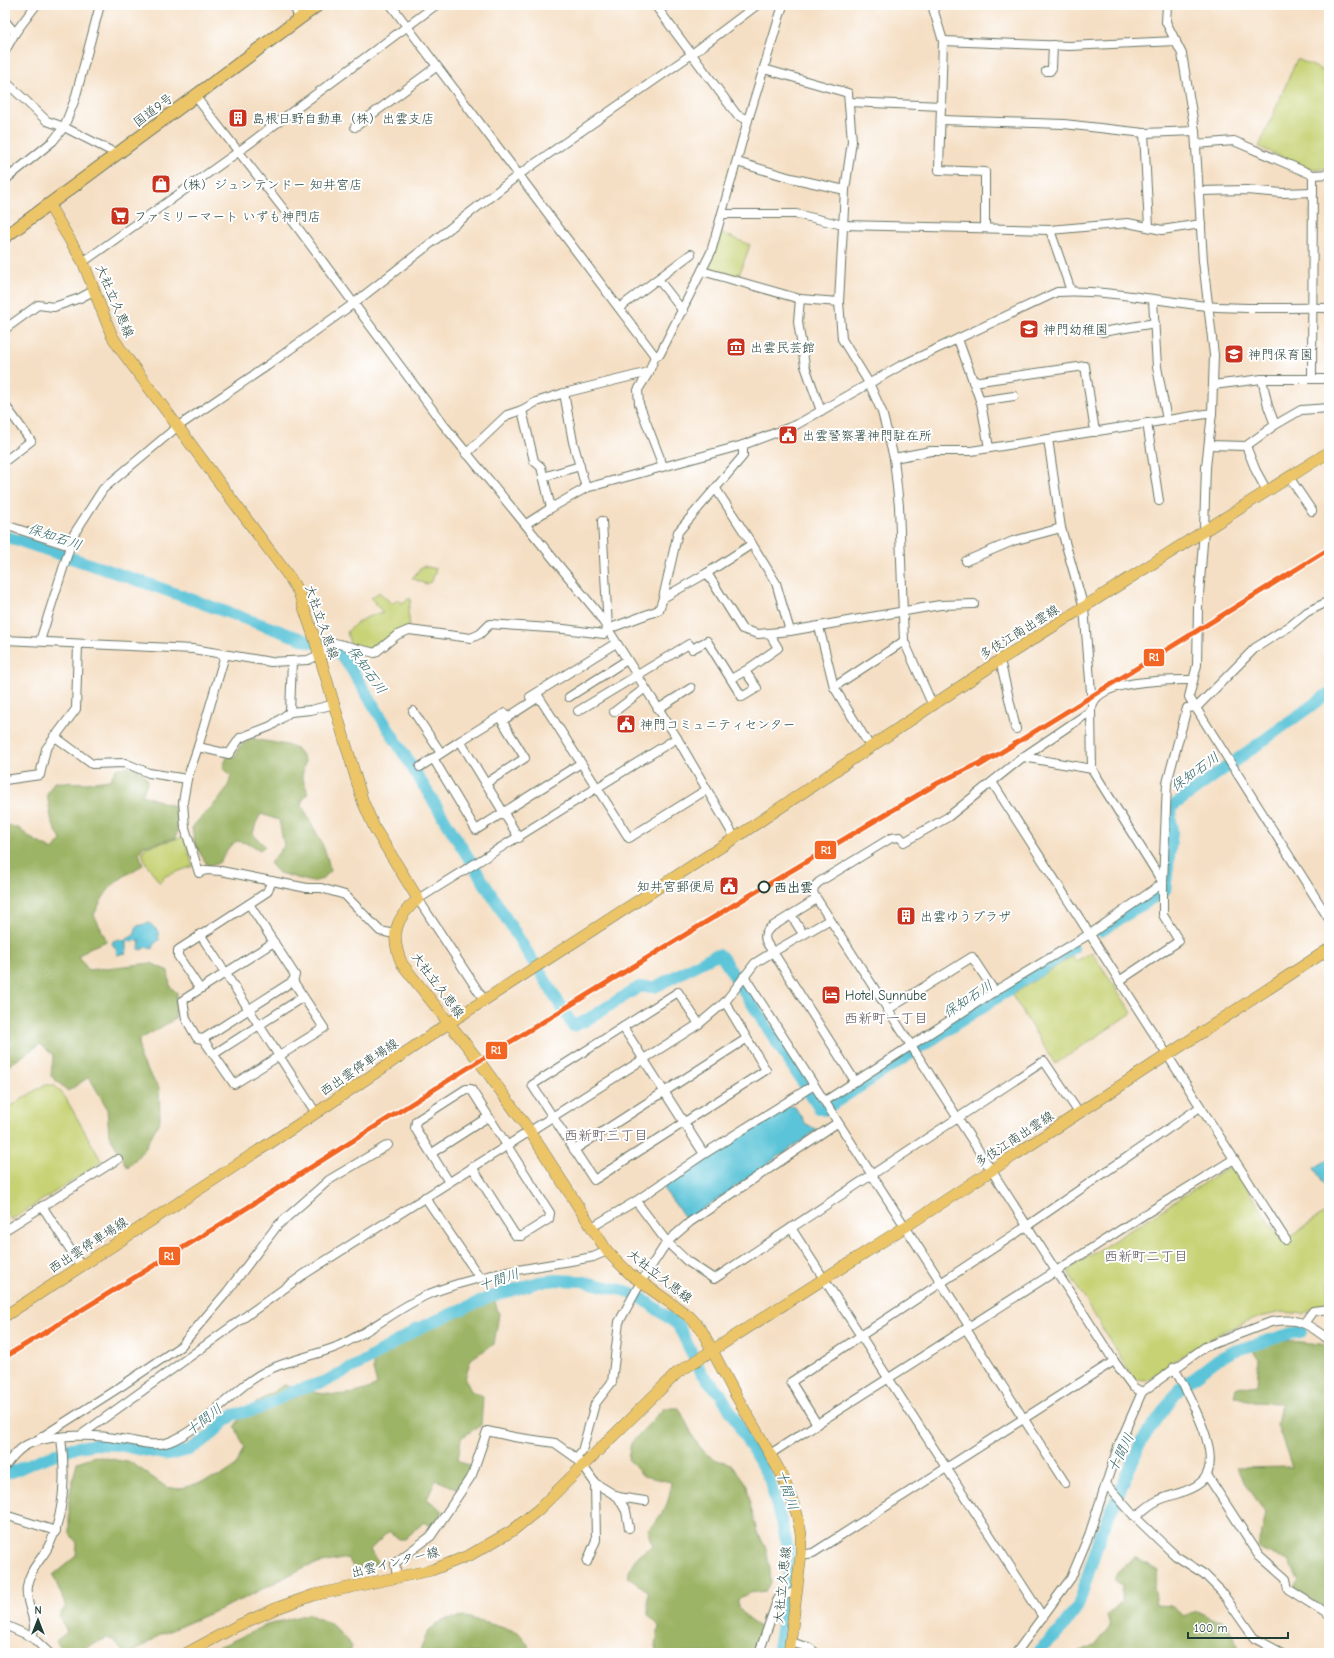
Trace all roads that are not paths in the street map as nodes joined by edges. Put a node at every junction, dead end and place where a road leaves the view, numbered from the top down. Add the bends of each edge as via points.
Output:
1 (36, 5) edge
2 (100, 5) edge
3 (294, 5) edge
4 (318, 5) edge
5 (391, 5) edge
6 (436, 5) edge
7 (655, 5) edge
8 (757, 5) edge
9 (783, 5) edge
10 (932, 5) edge
11 (1167, 5) edge
12 (299, 19) junction
13 (5, 21) edge
14 (407, 27) junction
15 (15, 33) junction
16 (942, 41) junction
17 (1176, 41) junction
18 (1053, 45) junction
19 (5, 51) edge
20 (692, 54) junction
21 (436, 66) junction
22 (764, 69) junction
23 (1046, 71) dead end
24 (5, 81) edge
25 (195, 96) junction
26 (849, 102) junction
27 (942, 106) junction
28 (748, 120) junction
29 (942, 120) junction
30 (64, 127) junction
31 (355, 127) dead end
32 (1195, 131) junction
33 (1144, 133) junction
34 (1196, 144) junction
35 (238, 152) junction
36 (117, 154) junction
37 (736, 162) junction
38 (1329, 174) edge
39 (1313, 175) junction
40 (517, 176) junction
41 (5, 180) edge
42 (845, 190) junction
43 (1200, 191) junction
44 (1313, 192) junction
45 (49, 205) junction
46 (722, 214) junction
47 (1201, 224) junction
48 (843, 225) junction
49 (1149, 227) junction
50 (985, 228) junction
51 (1050, 230) junction
52 (5, 237) edge
53 (691, 254) dead end
54 (83, 262) junction
55 (702, 271) junction
56 (658, 279) junction
57 (95, 290) junction
58 (1071, 291) junction
59 (800, 299) junction
60 (1154, 300) junction
61 (839, 302) junction
62 (353, 304) junction
63 (1209, 306) junction
64 (619, 308) junction
65 (1311, 308) junction
66 (1329, 308) edge
67 (683, 311) junction
68 (1155, 322) junction
69 (5, 329) edge
70 (1102, 332) dead end
71 (958, 339) junction
72 (655, 356) junction
73 (649, 372) junction
74 (1312, 378) junction
75 (1262, 379) junction
76 (1329, 379) edge
77 (973, 382) junction
78 (869, 383) junction
79 (1213, 385) junction
80 (564, 393) junction
81 (1014, 396) dead end
82 (980, 401) junction
83 (1329, 408) edge
84 (6, 410) edge
85 (522, 410) junction
86 (821, 411) junction
87 (1212, 413) junction
88 (1167, 420) junction
89 (1147, 423) junction
90 (1275, 425) junction
91 (178, 427) junction
92 (1095, 432) junction
93 (1048, 439) junction
94 (743, 445) junction
95 (1209, 445) junction
96 (1246, 446) junction
97 (989, 448) junction
98 (1329, 452) edge
99 (466, 454) junction
100 (894, 458) junction
101 (5, 461) edge
102 (580, 466) junction
103 (663, 466) junction
104 (543, 477) junction
105 (1289, 477) junction
106 (586, 488) junction
107 (716, 489) junction
108 (1267, 491) junction
109 (1159, 501) dead end
110 (551, 508) junction
111 (1312, 511) dead end
112 (602, 521) dead end
113 (526, 524) junction
114 (5, 525) edge
115 (1061, 528) junction
116 (1204, 530) junction
117 (752, 544) junction
118 (70, 546) junction
119 (966, 561) dead end
120 (707, 573) junction
121 (663, 598) junction
122 (1329, 601) edge
123 (974, 604) dead end
124 (1084, 608) junction
125 (903, 611) junction
126 (819, 627) junction
127 (608, 629) junction
128 (790, 631) junction
129 (768, 633) junction
130 (5, 640) edge
131 (40, 641) junction
132 (904, 641) junction
133 (616, 643) junction
134 (78, 644) junction
135 (321, 650) junction
136 (225, 655) junction
137 (628, 660) junction
138 (1000, 660) junction
139 (292, 661) junction
140 (745, 671) junction
141 (636, 675) junction
142 (731, 679) junction
143 (1193, 680) junction
144 (834, 687) junction
145 (691, 688) dead end
146 (644, 689) junction
147 (569, 697) dead end
148 (534, 698) junction
149 (335, 704) junction
150 (933, 706) junction
151 (1197, 707) junction
152 (1092, 708) junction
153 (658, 709) junction
154 (413, 711) dead end
155 (578, 711) dead end
156 (290, 712) junction
157 (614, 712) dead end
158 (1016, 729) dead end
159 (54, 736) junction
160 (677, 738) junction
161 (460, 741) junction
162 (198, 746) junction
163 (871, 748) junction
164 (441, 753) junction
165 (1023, 757) junction
166 (433, 758) junction
167 (581, 763) junction
168 (420, 767) dead end
169 (1092, 769) junction
170 (5, 780) edge
171 (186, 780) junction
172 (992, 782) junction
173 (485, 784) junction
174 (597, 788) junction
175 (706, 790) junction
176 (505, 812) junction
177 (519, 838) junction
178 (732, 840) junction
179 (272, 881) junction
180 (1163, 884) junction
181 (418, 899) junction
182 (815, 900) junction
183 (249, 904) junction
184 (791, 915) junction
185 (1329, 919) edge
186 (829, 920) junction
187 (200, 934) junction
188 (395, 934) junction
189 (803, 934) junction
190 (1090, 934) junction
191 (274, 942) junction
192 (1329, 949) edge
193 (773, 952) junction
194 (225, 973) junction
195 (744, 976) junction
196 (1119, 981) junction
197 (293, 982) junction
198 (200, 989) junction
199 (995, 992) junction
200 (304, 997) junction
201 (484, 1000) junction
202 (724, 1002) junction
203 (249, 1010) junction
204 (887, 1010) junction
205 (449, 1023) junction
206 (699, 1024) junction
207 (259, 1025) junction
208 (623, 1027) junction
209 (203, 1039) junction
210 (746, 1039) junction
211 (910, 1045) junction
212 (214, 1054) junction
213 (1166, 1055) junction
214 (278, 1056) junction
215 (644, 1060) junction
216 (855, 1081) junction
217 (814, 1085) junction
218 (664, 1092) junction
219 (825, 1101) junction
220 (1200, 1107) junction
221 (316, 1113) junction
222 (1079, 1113) junction
223 (488, 1117) junction
224 (553, 1117) junction
225 (958, 1118) junction
226 (685, 1123) junction
227 (837, 1123) junction
228 (529, 1130) junction
229 (507, 1144) junction
230 (388, 1145) dead end
231 (574, 1150) junction
232 (432, 1153) junction
233 (704, 1154) junction
234 (118, 1159) dead end
235 (1234, 1159) junction
236 (472, 1167) junction
237 (992, 1170) junction
238 (872, 1174) junction
239 (448, 1182) junction
240 (425, 1198) junction
241 (636, 1201) junction
242 (42, 1206) junction
243 (1027, 1226) junction
244 (592, 1227) junction
245 (905, 1227) junction
246 (791, 1228) junction
247 (5, 1230) edge
248 (1286, 1240) dead end
249 (667, 1242) junction
250 (608, 1251) junction
251 (81, 1266) junction
252 (1056, 1271) junction
253 (480, 1278) junction
254 (824, 1279) junction
255 (641, 1282) junction
256 (942, 1282) junction
257 (1329, 1309) edge
258 (5, 1316) edge
259 (1304, 1323) junction
260 (968, 1327) junction
261 (861, 1335) junction
262 (1329, 1340) edge
263 (712, 1349) junction
264 (1114, 1361) junction
265 (1174, 1368) junction
266 (889, 1379) junction
267 (1142, 1392) junction
268 (1024, 1419) junction
269 (817, 1424) junction
270 (81, 1435) junction
271 (60, 1438) junction
272 (31, 1443) junction
273 (770, 1454) junction
274 (579, 1462) junction
275 (5, 1466) edge
276 (946, 1468) junction
277 (1207, 1475) junction
278 (595, 1483) junction
279 (1065, 1483) dead end
280 (1106, 1484) junction
281 (618, 1497) junction
282 (645, 1501) dead end
283 (5, 1515) edge
284 (1135, 1517) junction
285 (629, 1528) dead end
286 (56, 1531) junction
287 (801, 1555) junction
288 (587, 1562) dead end
289 (397, 1578) junction
290 (796, 1592) junction
291 (1329, 1615) edge
292 (1043, 1617) junction
293 (5, 1625) edge
294 (32, 1637) junction
295 (789, 1648) edge
296 (49, 1653) edge
297 (187, 1653) edge
298 (759, 1653) edge
299 (816, 1653) edge
300 (1016, 1653) edge
301 (1282, 1653) edge

1 - 15 street
2 - 30 street via 75,99
3 - 12 street
4 - 12 highway, 国道9号
5 - 14 street
6 - 14 street
7 - 20 street
8 - 20 street
9 - 22 street
10 - 16 street
11 - 17 street via 1166,22
12 - 25 highway, 国道9号
13 - 15 street
14 - 21 street
14 - 35 street
15 - 19 street
16 - 18 street
16 - 27 street
17 - 18 street
17 - 32 street via 1182,54
18 - 23 street via 1052,68
20 - 28 street via 737,115
20 - 40 street
21 - 31 street
21 - 40 street
22 - 26 street via 848,93
22 - 28 street
24 - 30 street via 47,121
25 - 35 street
25 - 36 highway, 国道9号
26 - 27 street
26 - 42 street via 852,141
27 - 29 street
28 - 37 street
29 - 33 street via 1064,124
29 - 50 street via 939,170 985,172
30 - 36 street
30 - 41 street via 53,141
32 - 33 street
32 - 34 street
33 - 49 street
34 - 39 street via 1234,141
34 - 43 street
35 - 54 street
35 - 62 street via 292,220
36 - 45 highway, 国道9号
37 - 42 street
37 - 46 street
38 - 39 street
39 - 44 street
40 - 62 street
40 - 64 street
42 - 48 street
43 - 44 street
43 - 47 street
44 - 65 street
45 - 52 highway, 国道9号
45 - 54 main road, 大社立久恵線
46 - 48 street via 796,214
46 - 55 street via 711,252
47 - 49 street via 1162,230
47 - 63 street
48 - 50 street
48 - 61 street
49 - 51 street via 1128,223
50 - 51 street
51 - 58 street
53 - 56 street
54 - 57 main road, 大社立久恵線
55 - 59 street
55 - 67 street
56 - 64 street
56 - 67 street
57 - 69 street via 54,307 38,305
57 - 91 main road, 大社立久恵線 via 112,336
58 - 60 street via 1081,290
58 - 71 street via 1057,292
59 - 61 street
59 - 86 street via 798,322 803,351
60 - 63 street
60 - 68 street
61 - 78 street via 842,339
62 - 91 street
62 - 99 street
63 - 65 street via 1248,309
63 - 79 street via 1214,355
64 - 72 street
65 - 66 street
65 - 74 street
67 - 72 street via 660,354
68 - 70 street
68 - 88 street via 1157,367
71 - 77 street
71 - 78 street
72 - 73 street
73 - 80 street
73 - 103 street via 638,390 639,404
74 - 75 street
74 - 76 street
75 - 79 street
75 - 90 street
77 - 82 street
77 - 92 street via 1085,366
78 - 86 street
78 - 100 street via 882,412
79 - 87 street
80 - 85 street via 536,402
80 - 102 street
81 - 82 street
82 - 97 street
83 - 90 street via 1301,410
84 - 101 street via 31,441
85 - 99 street via 507,415
85 - 104 street via 534,461 541,467
86 - 94 street via 796,425
87 - 88 street
87 - 95 street
88 - 89 street
89 - 92 street
89 - 109 street
90 - 96 street
91 - 118 street via 103,489 74,534
91 - 135 main road, 大社立久恵線 via 290,578 299,593
92 - 93 street
93 - 97 street
93 - 115 street
94 - 103 street
94 - 107 street via 743,456
95 - 96 street
95 - 116 street
96 - 108 street
97 - 100 street via 971,451 931,451
98 - 105 main road, 多伎江南出雲線
99 - 113 street
100 - 125 street via 899,506
102 - 104 street
102 - 106 street
103 - 106 street
104 - 110 street
105 - 108 main road, 多伎江南出雲線
105 - 111 street
106 - 110 street
107 - 117 street
107 - 121 street via 678,532
108 - 116 main road, 多伎江南出雲線
110 - 113 street
112 - 127 street
113 - 127 street
114 - 118 street
115 - 119 street via 1013,541
115 - 124 street
116 - 124 main road, 多伎江南出雲線
116 - 143 street via 1198,607 1197,665
117 - 120 street
117 - 128 street via 776,583
118 - 131 street
120 - 121 street
120 - 129 street via 742,629 758,634
121 - 127 street via 659,610
122 - 151 street via 1307,612 1255,648
123 - 125 street via 940,605
124 - 138 main road, 多伎江南出雲線
124 - 152 street
125 - 126 street
125 - 132 street
126 - 128 street
126 - 144 street
127 - 133 street
127 - 135 street via 604,634 490,624 480,634 471,638 409,630 397,635 375,653 335,643
128 - 129 street
129 - 140 street via 778,648
130 - 131 street
131 - 134 street
132 - 144 street
132 - 150 street
133 - 137 street
133 - 148 street
134 - 136 street via 193,649
134 - 159 street via 76,709
135 - 139 street via 308,660
135 - 149 main road, 大社立久恵線
136 - 139 street via 270,662
136 - 162 street
137 - 141 street
137 - 147 street
138 - 150 main road, 多伎江南出雲線
138 - 158 street
139 - 156 street
140 - 142 street
140 - 142 street via 757,688 742,697
141 - 142 street via 689,644 692,649 707,640
141 - 146 street
141 - 155 street
143 - 151 street via 1189,697
143 - 152 street via 1117,686 1107,691
144 - 163 street
145 - 153 street
146 - 153 street
146 - 157 street
148 - 161 street
148 - 167 street via 539,697
148 - 173 street via 502,722 525,758
149 - 156 street
149 - 181 main road, 大社立久恵線 via 363,802 375,829
150 - 163 main road, 多伎江南出雲線
151 - 180 street via 1187,708 1167,783
151 - 185 street
152 - 165 street
152 - 169 street
153 - 160 street
154 - 164 street
156 - 162 street via 271,726 240,738 229,754
159 - 170 street via 46,748 40,775
159 - 171 street via 92,764 125,763 149,773
160 - 174 street
160 - 175 street
161 - 164 street
161 - 173 street
162 - 171 street
163 - 178 main road, 多伎江南出雲線
164 - 166 street
165 - 169 street
165 - 172 street
166 - 168 street
166 - 176 street via 476,830
167 - 174 street
167 - 176 street
169 - 180 street
171 - 179 street via 183,802 185,828 199,873 206,870 221,871
172 - 182 street via 948,817 904,842 900,837 891,838 819,882 812,894
172 - 190 street
173 - 176 street
174 - 175 street via 629,838
174 - 177 street
175 - 178 street
176 - 177 street
177 - 181 street
178 - 201 main road, 西出雲停車場線
179 - 183 street via 267,892
179 - 188 street via 321,888 345,895 380,931
180 - 190 street
180 - 196 street via 1163,915 1179,941
181 - 188 main road, 大社立久恵線 via 401,916
181 - 201 street
182 - 184 street
182 - 186 street
183 - 187 street
183 - 191 street
184 - 189 street
184 - 193 street via 765,932 764,938
186 - 189 street
186 - 204 street
187 - 194 street
187 - 198 street via 178,950 178,956
188 - 205 main road, 大社立久恵線 via 395,946 402,964
189 - 193 street
190 - 196 street
190 - 199 street
191 - 194 street
191 - 197 street via 295,975
192 - 213 main road, 多伎江南出雲線
193 - 195 street via 756,963
193 - 216 street
194 - 198 street
194 - 203 street
195 - 202 street
195 - 217 street
196 - 213 street
197 - 200 street
197 - 203 street
198 - 209 street via 183,1000 186,1019 197,1038
199 - 204 street via 972,957
199 - 211 street
200 - 207 street
200 - 214 street via 324,1028
201 - 205 main road, 西出雲停車場線
202 - 206 street
202 - 210 street
203 - 207 street
203 - 209 street
204 - 211 street
205 - 221 main road, 西出雲停車場線
205 - 228 main road, 大社立久恵線
206 - 208 street via 678,992
206 - 215 street
207 - 212 street
207 - 214 street
208 - 215 street
208 - 224 street via 532,1085
209 - 212 street
210 - 218 street
210 - 226 street via 766,1070
211 - 216 street
211 - 225 street
212 - 214 street via 234,1084
213 - 220 street
213 - 222 main road, 多伎江南出雲線
214 - 221 street
215 - 218 street
215 - 224 street
216 - 219 street
217 - 219 street
217 - 233 street
218 - 226 street
218 - 231 street
219 - 227 street
220 - 235 street
220 - 243 street
221 - 251 main road, 西出雲停車場線
222 - 225 street via 1044,1061
222 - 237 main road, 多伎江南出雲線
223 - 229 street
223 - 232 street
223 - 232 street via 471,1089 466,1089 416,1120 415,1128
224 - 228 street
224 - 231 street
225 - 237 street
225 - 238 street
226 - 231 street via 594,1180
226 - 233 street
227 - 238 street
227 - 249 street via 690,1222
228 - 229 street
228 - 244 main road, 大社立久恵線
229 - 236 street
229 - 236 street via 550,1213 549,1219 522,1236 516,1236
230 - 272 street via 329,1180 278,1226 181,1346
232 - 239 street
233 - 241 street
234 - 242 street
235 - 248 street
235 - 252 street
236 - 239 street
237 - 243 street
237 - 245 main road, 多伎江南出雲線
238 - 245 street
238 - 246 street
239 - 240 street
240 - 253 street
240 - 270 street via 303,1275
241 - 244 street
241 - 249 street
242 - 247 street
242 - 251 street
243 - 252 street
243 - 256 street
244 - 250 main road, 大社立久恵線
245 - 254 main road, 多伎江南出雲線
245 - 256 street
246 - 249 street via 714,1279 687,1261
246 - 254 street
249 - 255 street
250 - 253 street via 593,1257
250 - 255 main road, 大社立久恵線
251 - 258 main road, 西出雲停車場線
252 - 260 street
252 - 264 street
253 - 270 street via 427,1295 336,1346 264,1372 240,1388 201,1422 169,1442 157,1445 102,1435
254 - 261 street
254 - 263 main road, 多伎江南出雲線
255 - 263 main road, 大社立久恵線 via 690,1317 702,1329
255 - 274 street via 618,1322 612,1382 595,1404
256 - 260 street
256 - 261 street
257 - 259 street via 1313,1312
259 - 262 street
259 - 265 street via 1282,1320 1256,1327 1205,1347
260 - 266 street
260 - 268 street
261 - 266 street
261 - 269 street via 791,1382
263 - 273 main road, 大社立久恵線
263 - 274 main road, 出雲インター線 via 685,1367
264 - 267 street via 1133,1387
264 - 268 street
265 - 267 street
265 - 277 street via 1208,1442 1210,1457
266 - 269 street
266 - 276 street
267 - 280 street via 1118,1447
268 - 276 street
268 - 279 street
269 - 273 street
270 - 271 street
271 - 272 street
271 - 286 street via 63,1458
272 - 275 street via 15,1454
273 - 287 main road, 大社立久恵線 via 782,1475 797,1514 801,1534
274 - 278 street
274 - 289 main road, 出雲インター線 via 539,1509 512,1531 470,1555 432,1570
274 - 289 street via 555,1443 487,1431 472,1475 431,1536 395,1563
276 - 287 street via 813,1553
276 - 292 street
277 - 284 street via 1201,1483 1156,1501
277 - 291 street via 1259,1555 1286,1579 1288,1589
278 - 281 street
278 - 288 street via 596,1540
280 - 284 street
280 - 292 street via 1071,1578
281 - 282 street
281 - 285 street via 626,1511
283 - 286 street
284 - 301 street via 1176,1556 1204,1574 1221,1591 1254,1638
286 - 294 street via 47,1550 33,1569 27,1586 27,1598 35,1625
287 - 290 main road, 大社立久恵線
289 - 297 main road, 出雲インター線 via 314,1595 277,1608
290 - 295 main road, 大社立久恵線
290 - 298 street via 780,1596
292 - 300 street
293 - 294 street
294 - 296 street
295 - 299 street via 808,1647

